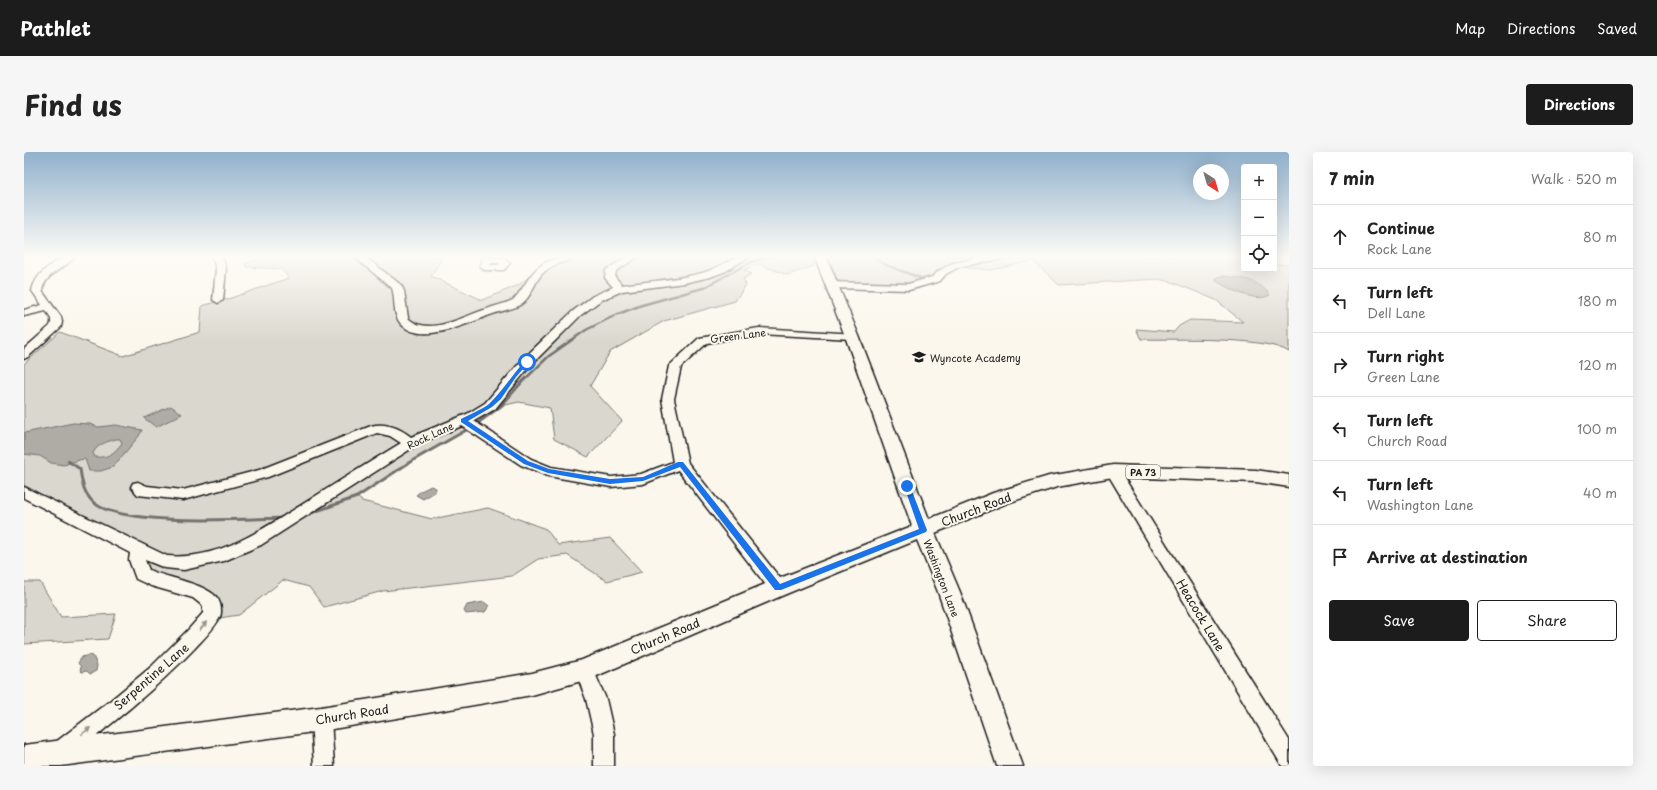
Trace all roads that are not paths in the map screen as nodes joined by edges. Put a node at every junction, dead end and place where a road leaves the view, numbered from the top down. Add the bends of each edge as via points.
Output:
1 (37, 285) joint
2 (219, 285) edge
3 (393, 285) edge
4 (530, 285) edge
5 (617, 285) edge
6 (644, 285) edge
7 (831, 285) edge
8 (886, 285) edge
9 (917, 285) edge
10 (25, 286) dead end
11 (620, 288) junction
12 (218, 300) dead end
13 (49, 307) junction
14 (24, 313) edge
15 (852, 336) junction
16 (24, 355) edge
17 (465, 422) junction
18 (410, 443) junction
19 (681, 464) junction
20 (1114, 471) junction
21 (1289, 481) edge
22 (138, 487) dead end
23 (24, 492) edge
24 (924, 530) junction
25 (139, 550) junction
26 (778, 588) junction
27 (584, 670) junction
28 (321, 719) junction
29 (24, 758) edge
30 (1289, 759) edge
31 (53, 760) edge
32 (324, 766) edge
33 (604, 766) edge
34 (1010, 766) edge

1 - 10 street
1 - 13 street via 36,291
2 - 12 street
3 - 4 street via 400,293 402,317 405,321 433,329 451,326 517,302
5 - 11 street
6 - 11 street, Rock Lane
7 - 15 main road, Washington Lane
8 - 9 street via 909,287
11 - 17 street, Rock Lane via 601,295 584,306 527,362 490,406
13 - 14 street
13 - 16 street via 56,317 55,327
15 - 19 street, Green Lane via 759,331 704,340 675,366 668,399
15 - 24 main road, Washington Lane
17 - 18 street, Rock Lane via 443,428
17 - 19 street via 526,462 548,471 610,482 643,479
18 - 22 street via 400,434 388,429 376,429 263,474 183,495 143,491
18 - 25 street, Rock Lane via 273,530 233,551 194,563 173,564
19 - 26 street, Green Lane
20 - 21 main road, Church Road / PA 73 via 1256,476
20 - 24 main road, Church Road / PA 73 via 1056,481 1000,498
20 - 30 street, Heacock Lane
23 - 25 street
24 - 26 main road, Church Road
24 - 34 main road, Washington Lane via 951,597
31 -> 25 street, Serpentine Lane via 164,668 212,615 211,603 199,593 142,574 137,560
26 - 27 main road, Church Road
27 - 28 main road, Church Road via 532,684
27 - 33 street via 596,699 604,734
28 - 31 main road, Church Road
28 - 32 street
29 - 31 main road, Church Road

